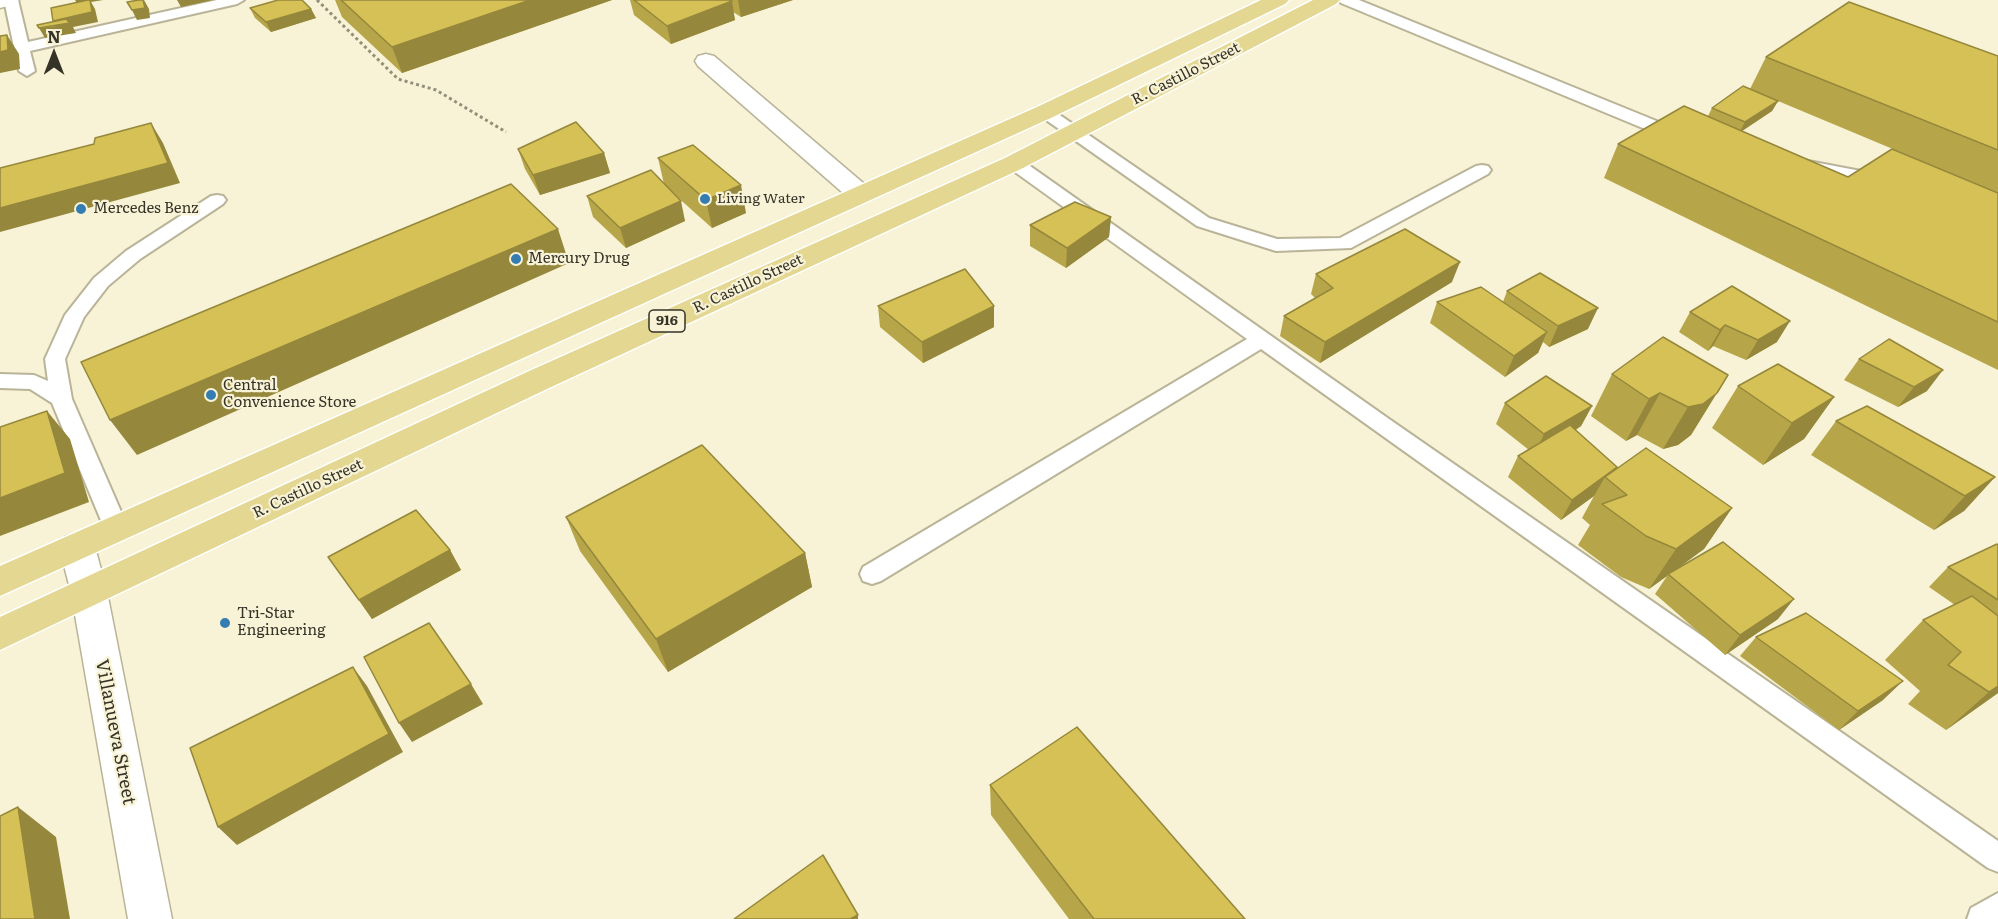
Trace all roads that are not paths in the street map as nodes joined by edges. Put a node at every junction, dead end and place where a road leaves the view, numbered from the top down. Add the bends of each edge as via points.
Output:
1 (10, 0) edge
2 (237, 0) edge
3 (1278, 0) edge
4 (1329, 0) edge
5 (1347, 0) edge
6 (0, 2) edge
7 (21, 48) junction
8 (706, 61) dead end
9 (27, 71) dead end
10 (1045, 112) junction
11 (1075, 131) junction
12 (1695, 141) edge
13 (1783, 160) edge
14 (1014, 163) junction
15 (1482, 170) dead end
16 (1901, 185) edge
17 (860, 195) junction
18 (217, 200) dead end
19 (1262, 339) junction
20 (515, 349) junction
21 (538, 380) junction
22 (0, 381) edge
23 (61, 399) junction
24 (117, 530) junction
25 (77, 547) junction
26 (872, 574) dead end
27 (0, 582) edge
28 (89, 592) junction
29 (0, 634) edge
30 (1998, 858) edge
31 (1998, 908) edge
32 (150, 919) edge
33 (1982, 919) edge

1 - 6 street
1 - 7 lane
2 - 7 lane
3 - 10 main road, R. Castillo Street / 916
4 - 11 main road, R. Castillo Street / 916
5 - 12 lane
7 - 9 lane
8 - 17 street
10 - 11 lane
10 - 17 main road, R. Castillo Street / 916
11 - 14 main road, R. Castillo Street / 916
11 - 15 lane via 1203,222 1276,245 1344,244
13 - 16 lane
14 - 19 lane
14 - 21 main road, R. Castillo Street / 916
17 - 20 main road, R. Castillo Street / 916
18 - 23 lane via 133,255 101,282 75,315 55,359
19 - 26 lane
19 - 30 lane
20 - 21 main road
20 - 24 main road, R. Castillo Street / 916
21 - 28 main road, R. Castillo Street / 916
22 - 23 lane via 34,382
23 - 24 lane
24 - 25 main road, R. Castillo Street / 916
25 - 27 main road, R. Castillo Street / 916
25 - 28 street, Villanueva Street
28 - 29 main road, R. Castillo Street / 916
28 - 32 street, Villanueva Street
31 - 33 lane

